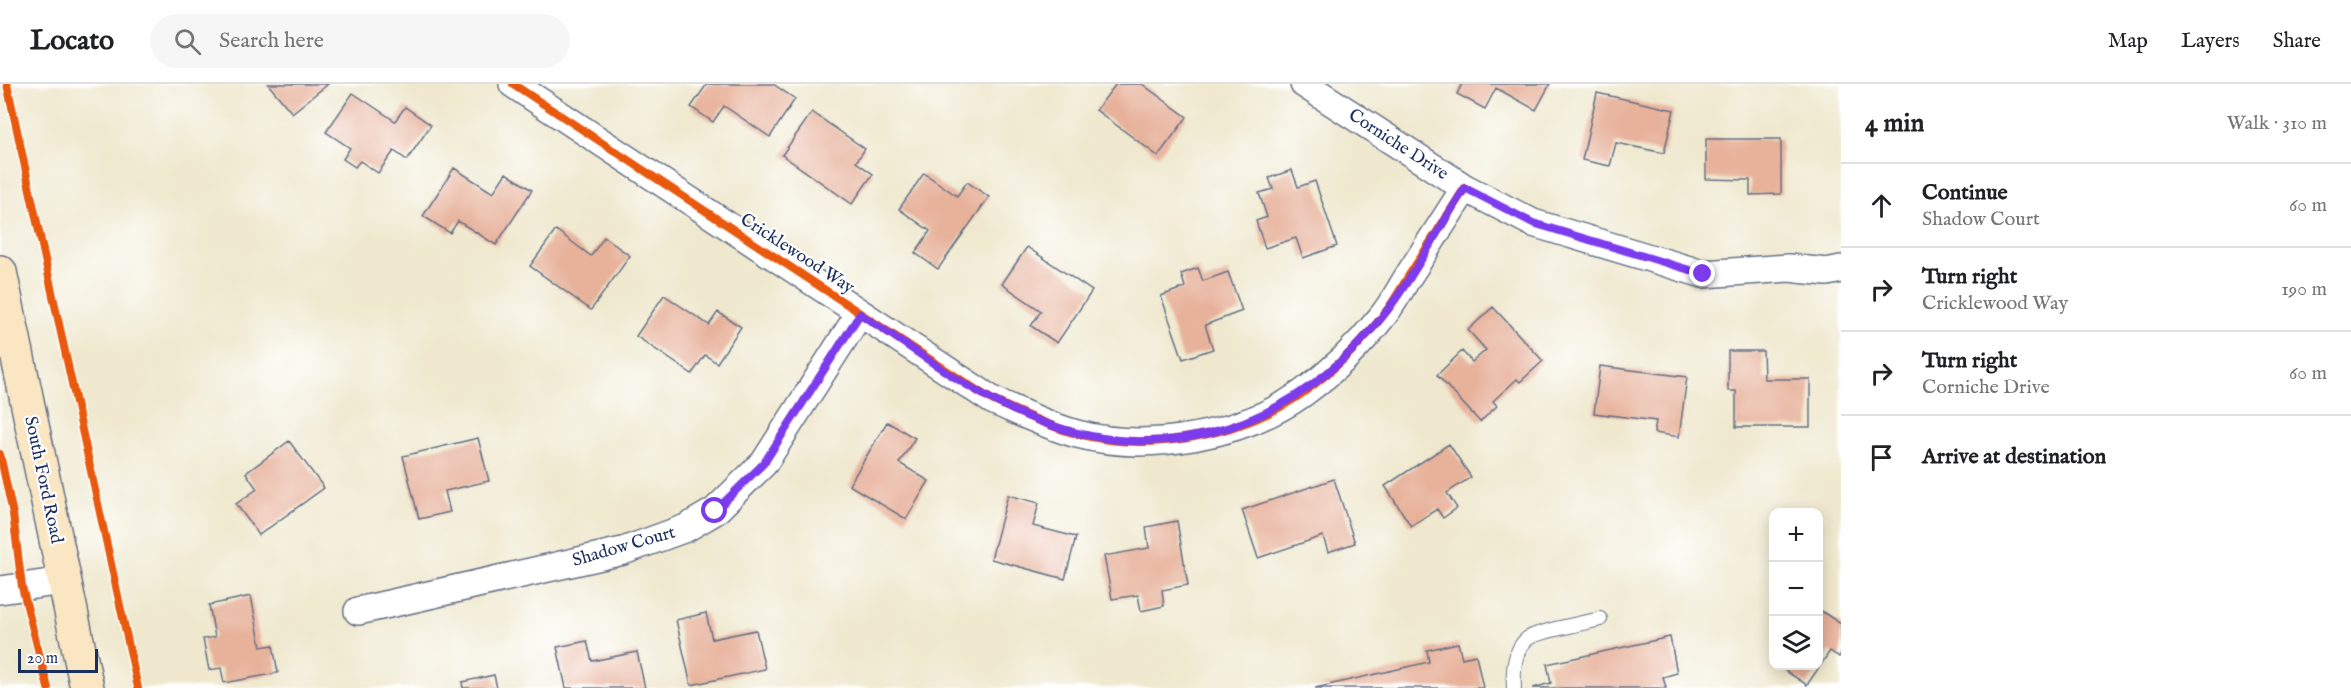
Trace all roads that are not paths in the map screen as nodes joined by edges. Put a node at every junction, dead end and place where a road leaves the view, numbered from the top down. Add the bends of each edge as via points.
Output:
1 (513, 84) edge
2 (1304, 84) edge
3 (1465, 188) junction
4 (1841, 269) edge
5 (0, 272) edge
6 (860, 314) junction
7 (9, 360) edge
8 (64, 581) junction
9 (0, 590) edge
10 (358, 611) dead end
11 (1600, 620) dead end
12 (87, 688) edge
13 (1514, 688) edge

1 - 6 street, Cricklewood Way
2 - 3 street, Corniche Drive
3 - 4 street, Corniche Drive via 1533,223 1703,274
3 - 6 street, Cricklewood Way via 1383,315 1343,360 1302,394 1264,415 1184,438 1115,439 1078,434 1037,420 992,400
5 - 7 main road, South Ford Road
6 - 10 street, Shadow Court via 764,463 715,511 686,528 623,551
7 - 8 main road, South Ford Road
8 - 9 street
8 - 12 main road, South Ford Road
11 - 13 lane via 1528,637 1519,648

